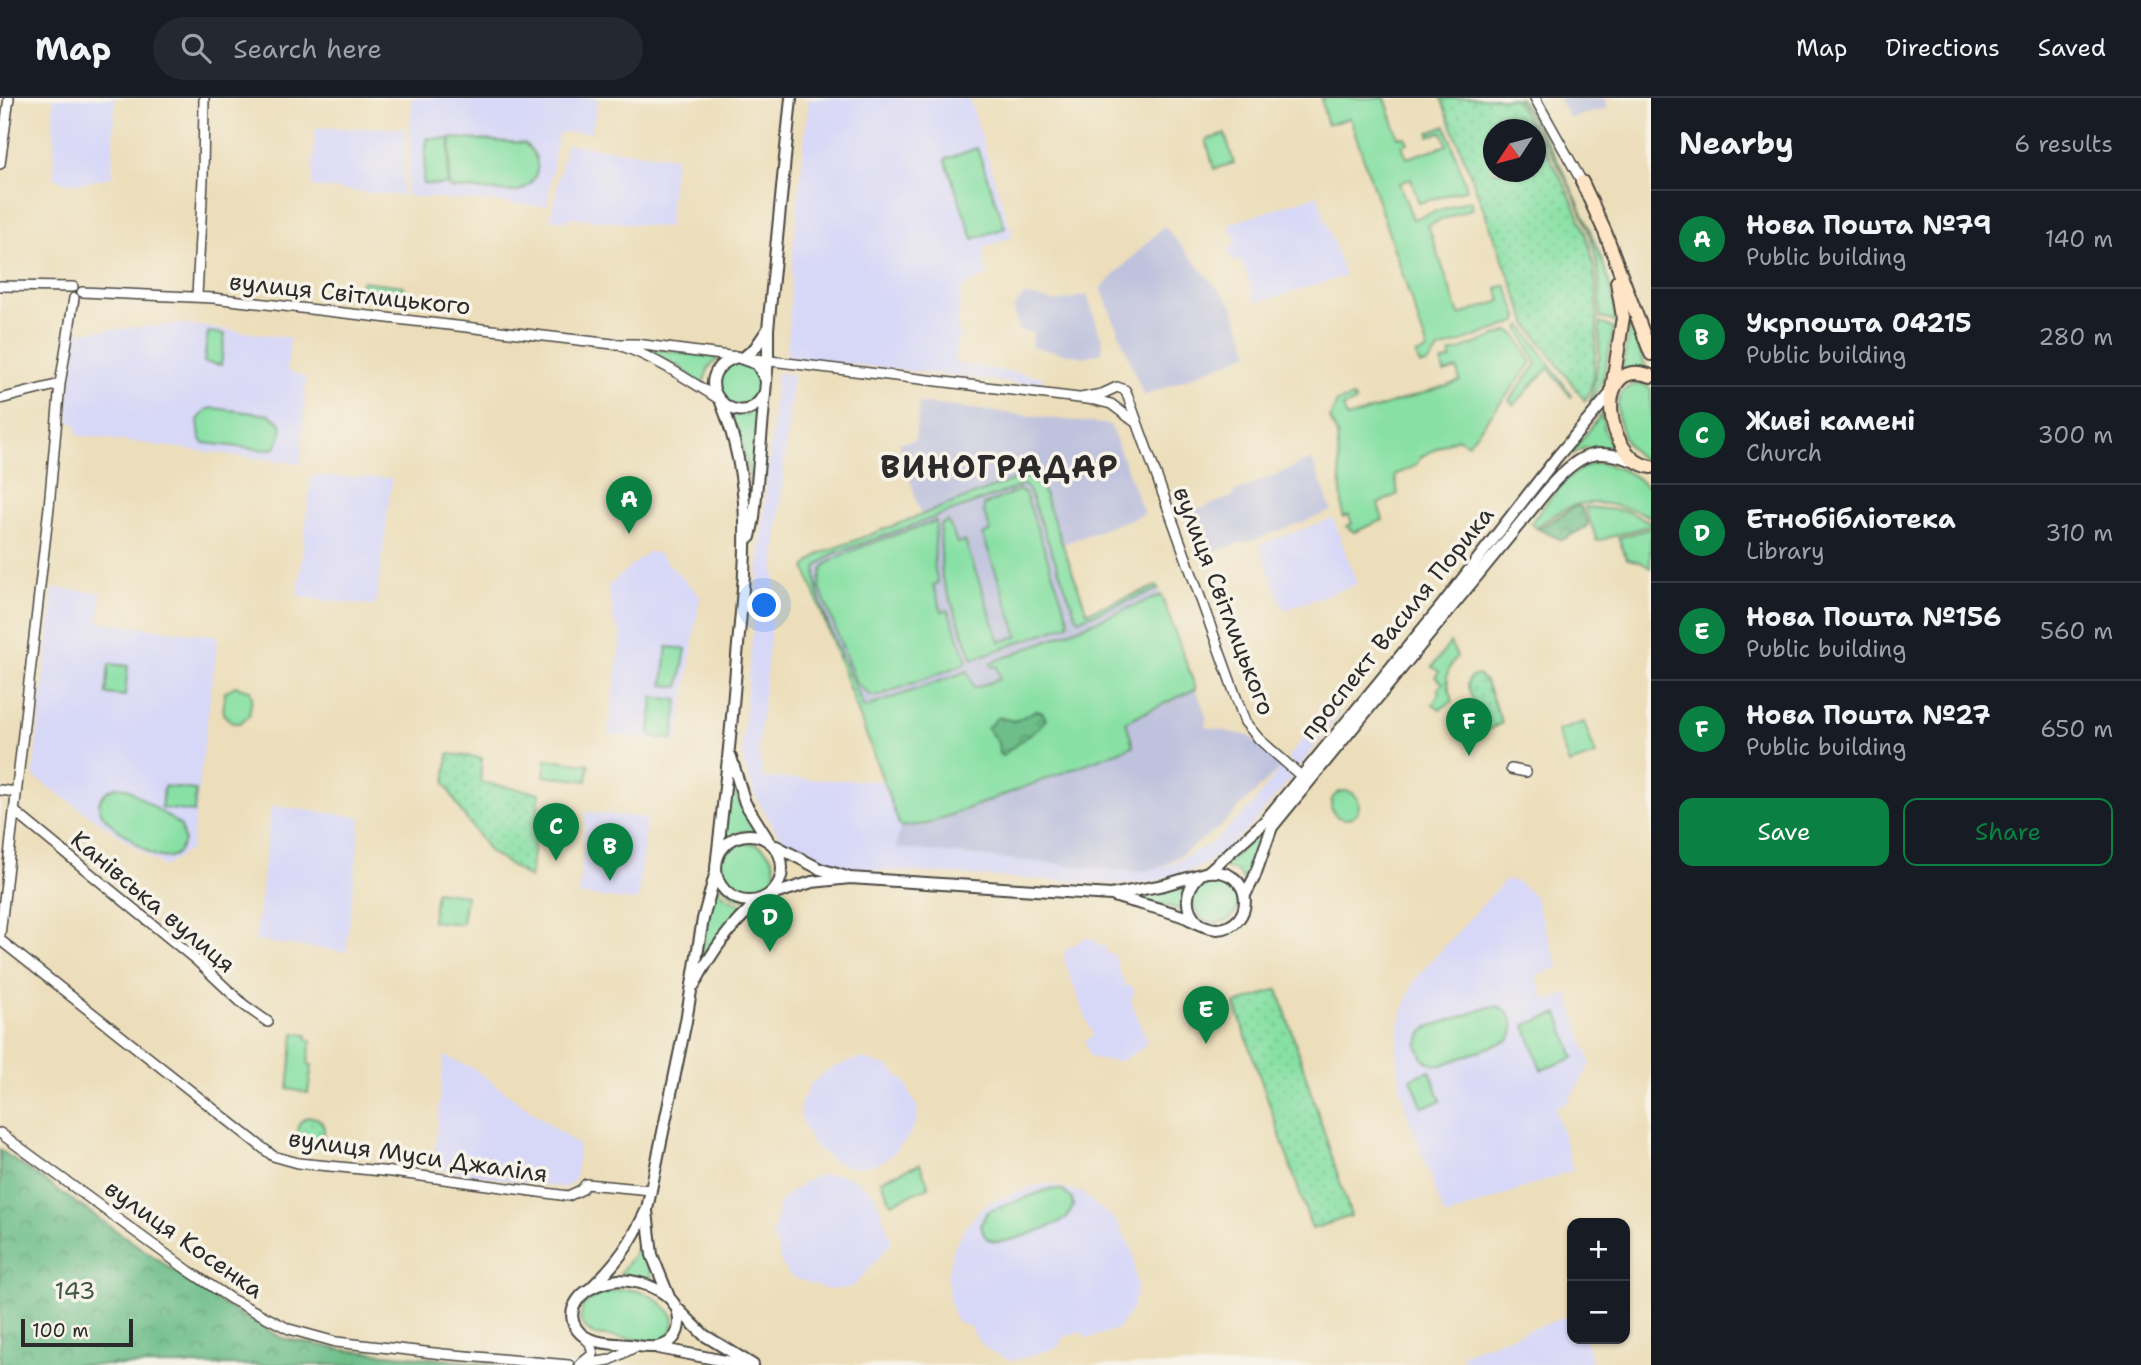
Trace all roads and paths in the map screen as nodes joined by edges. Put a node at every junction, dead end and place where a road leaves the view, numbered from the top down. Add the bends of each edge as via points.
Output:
1 (9, 98) edge
2 (204, 98) edge
3 (791, 98) edge
4 (1535, 98) edge
5 (0, 164) edge
6 (1582, 182) joint
7 (1609, 244) junction
8 (0, 286) edge
9 (78, 289) junction
10 (197, 296) junction
11 (1646, 328) edge
12 (768, 329) junction
13 (613, 344) junction
14 (1651, 354) edge
15 (740, 357) junction
16 (768, 359) junction
17 (1651, 376) edge
18 (60, 384) junction
19 (766, 386) junction
20 (1110, 391) junction
21 (1611, 391) junction
22 (1127, 394) junction
23 (1081, 398) junction
24 (0, 399) edge
25 (719, 400) junction
26 (1113, 405) junction
27 (1137, 423) junction
28 (1641, 464) edge
29 (1651, 476) edge
30 (747, 550) junction
31 (729, 748) junction
32 (1511, 769) dead end
33 (1526, 772) dead end
34 (1301, 776) junction
35 (0, 790) edge
36 (16, 792) junction
37 (14, 811) junction
38 (771, 842) junction
39 (717, 858) junction
40 (716, 871) junction
41 (1204, 874) junction
42 (850, 878) junction
43 (1111, 895) junction
44 (1245, 895) junction
45 (765, 897) junction
46 (1, 920) edge
47 (1201, 925) junction
48 (0, 935) edge
49 (0, 940) edge
50 (691, 990) junction
51 (268, 1022) dead end
52 (0, 1133) edge
53 (650, 1190) junction
54 (647, 1209) junction
55 (591, 1288) junction
56 (672, 1303) junction
57 (585, 1338) junction
58 (637, 1346) junction
59 (655, 1348) junction
60 (569, 1365) edge
61 (580, 1365) edge
62 (746, 1365) edge
63 (753, 1365) edge

1 - 5 street
2 - 10 street
3 - 12 street
4 - 6 street
6 - 7 main road
7 - 11 main road
7 - 21 main road via 1623,317
8 - 9 street, вулиця Світлицького
9 - 10 street, вулиця Світлицького
9 - 18 street via 70,292 74,298
10 - 13 street, вулиця Світлицького
11 - 14 main road
12 - 15 street via 755,348
12 - 16 street
13 - 15 street, вулиця Світлицького
13 - 25 street, вулиця Світлицького via 652,358
15 - 16 street, вулиця Світлицького
15 - 19 street via 760,367
15 - 25 street via 723,363 716,372 713,388
16 - 19 street
16 - 23 street, вулиця Світлицького
17 - 21 main road via 1630,375
18 - 24 street
18 - 36 street
19 - 25 street via 756,405 746,410 735,410
19 - 30 street
20 - 22 street via 1118,387
20 - 23 street, вулиця Світлицького
20 - 26 street
21 - 28 main road via 1612,421 1623,446
21 - 34 street, проспект Василя Порика
22 - 26 street via 1124,405
22 - 27 street, вулиця Світлицького
23 - 26 street, вулиця Світлицького
25 - 30 street via 735,442
26 - 27 street, вулиця Світлицького
27 - 34 street, вулиця Світлицького via 1245,722
28 - 29 main road
28 - 44 street, проспект Василя Порика via 1591,453 1579,458 1553,483 1272,827
30 - 31 street
31 - 38 street via 745,803
31 - 39 street
32 - 33 street
34 - 41 street, проспект Василя Порика via 1264,822
35 - 36 street
36 - 37 street
37 - 46 street
37 - 51 street, Канівська вулиця
38 - 39 street via 757,835 738,836
38 - 42 street, проспект Василя Порика via 820,869
38 - 45 street via 783,868 777,886
39 - 40 street
40 - 45 street via 732,897 744,901
40 - 50 street via 702,919
41 - 43 street, проспект Василя Порика
41 - 44 street via 1227,873 1236,878
41 - 47 street, проспект Василя Порика via 1193,883 1187,901
42 - 43 street, проспект Василя Порика
42 - 45 street, проспект Василя Порика via 813,882
43 - 47 street, проспект Василя Порика
44 - 47 street, проспект Василя Порика via 1236,921 1218,929
45 - 50 street via 726,934
46 - 48 street
49 - 53 street, вулиця Муси Джаліля via 280,1158 568,1196 586,1184
50 - 53 street
52 - 60 street, вулиця Косенка via 189,1271 289,1329 337,1342
53 - 54 street
54 - 55 street via 618,1261
54 - 56 street via 652,1255
55 - 56 street via 606,1281 635,1281 663,1293
55 - 57 street via 573,1310 573,1322
56 - 59 street via 678,1315 676,1336
56 - 63 street via 704,1335
57 - 58 street
57 - 61 street via 593,1354
58 - 59 street
58 - 61 street via 610,1360
59 - 62 street

